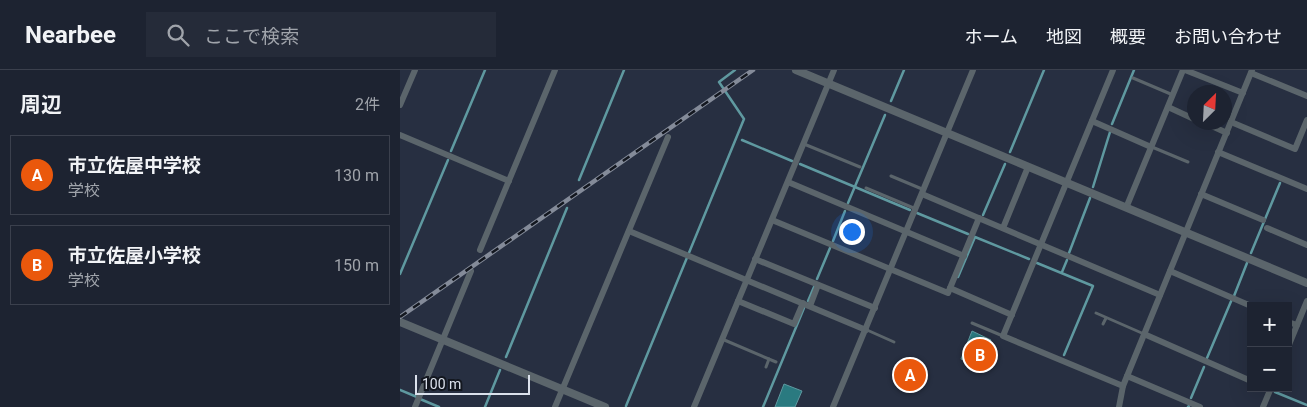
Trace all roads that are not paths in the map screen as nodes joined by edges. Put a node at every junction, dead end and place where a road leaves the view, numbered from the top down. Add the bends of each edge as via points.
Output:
1 (415, 70) edge
2 (555, 70) edge
3 (796, 70) edge
4 (834, 70) edge
5 (973, 70) edge
6 (1113, 70) edge
7 (1184, 70) edge
8 (1252, 71) edge
9 (1133, 78) dead end
10 (828, 83) junction
11 (403, 88) edge
12 (1243, 94) junction
13 (1172, 95) junction
14 (1307, 96) edge
15 (400, 106) edge
16 (1168, 107) junction
17 (1187, 116) edge
18 (1232, 120) edge
19 (1307, 120) edge
20 (1092, 121) junction
21 (1232, 122) edge
22 (1222, 130) edge
23 (1227, 132) joint
24 (947, 133) junction
25 (400, 135) edge
26 (668, 137) dead end
27 (803, 144) junction
28 (1152, 147) junction
29 (1218, 152) junction
30 (1188, 162) dead end
31 (1028, 166) junction
32 (860, 167) dead end
33 (890, 176) dead end
34 (509, 181) junction
35 (788, 182) junction
36 (1066, 182) junction
37 (866, 188) dead end
38 (1307, 189) edge
39 (923, 192) junction
40 (1201, 194) junction
41 (1126, 208) junction
42 (916, 209) junction
43 (979, 218) junction
44 (772, 220) junction
45 (1263, 220) dead end
46 (1003, 228) junction
47 (1268, 228) dead end
48 (629, 230) junction
49 (906, 232) junction
50 (1186, 232) junction
51 (1041, 244) junction
52 (1307, 245) edge
53 (480, 250) dead end
54 (964, 256) junction
55 (756, 259) junction
56 (891, 270) junction
57 (471, 271) dead end
58 (1170, 271) junction
59 (747, 280) junction
60 (1307, 283) edge
61 (818, 285) junction
62 (950, 288) junction
63 (1160, 295) junction
64 (738, 301) junction
65 (1307, 302) edge
66 (806, 304) junction
67 (1247, 304) edge
68 (875, 308) junction
69 (1096, 314) dead end
70 (1012, 315) junction
71 (1106, 318) junction
72 (401, 323) edge
73 (972, 323) dead end
74 (1292, 323) edge
75 (1103, 324) dead end
76 (1297, 325) junction
77 (866, 330) junction
78 (1144, 334) junction
79 (1003, 336) junction
80 (1292, 337) edge
81 (722, 339) junction
82 (443, 340) junction
83 (894, 342) dead end
84 (769, 359) junction
85 (776, 362) dead end
86 (766, 367) dead end
87 (1126, 376) junction
88 (1247, 379) edge
89 (1123, 386) junction
90 (563, 389) junction
91 (1268, 392) edge
92 (415, 407) edge
93 (555, 407) edge
94 (605, 407) edge
95 (694, 407) edge
96 (833, 407) edge
97 (1120, 407) edge
98 (1200, 407) edge
99 (1263, 407) edge

1 - 11 street
2 - 34 street
3 - 10 street
4 - 10 street
5 - 24 street
6 - 20 street
7 - 12 street
7 - 13 street
8 - 12 street
8 - 14 street
9 - 13 lane
10 - 24 street
10 - 27 street
11 - 15 street
12 - 18 street
13 - 16 street
16 - 17 street
16 - 28 street
19 - 21 street via 1295,149
20 - 28 street
20 - 36 street
22 - 23 street
23 - 29 street
24 - 31 street
24 - 39 street
25 - 34 street
26 - 48 street
27 - 32 lane
27 - 35 street
28 - 30 lane
28 - 41 street
29 - 38 street
29 - 40 street
31 - 36 street
31 - 46 street
33 - 39 lane
34 - 53 street
35 - 44 street
35 - 49 street
36 - 41 street
36 - 51 street
37 - 42 lane
39 - 42 street
39 - 43 street
40 - 45 street
40 - 50 street
41 - 50 street
42 - 49 street
43 - 46 street
43 - 54 street
44 - 55 street
44 - 56 street
46 - 51 street
47 - 52 street
48 - 59 street
48 - 90 street
49 - 54 street
49 - 56 street
50 - 58 street
50 - 60 street
51 - 63 street
51 - 70 street
54 - 62 street
55 - 59 street
55 - 61 street
56 - 62 street via 948,293
56 - 68 street
57 - 82 street
58 - 63 street
58 - 67 street
59 - 64 street
59 - 66 street
61 - 66 street
61 - 68 street
62 - 70 street
63 - 78 street
64 - 66 street via 794,324
64 - 81 street
65 - 76 street
66 - 77 street
68 - 77 street
69 - 71 lane
70 - 79 street
71 - 75 lane
71 - 78 lane
72 - 82 street
73 - 79 lane
74 - 76 street
76 - 80 street
77 - 83 lane
77 - 96 street
78 - 87 street
78 - 88 street
79 - 89 street
81 - 84 lane
81 - 95 street
82 - 90 street
82 - 92 street
84 - 85 lane
84 - 86 lane
87 - 89 street
87 - 98 street
89 - 97 street
90 - 93 street
90 - 94 street
91 - 99 street

